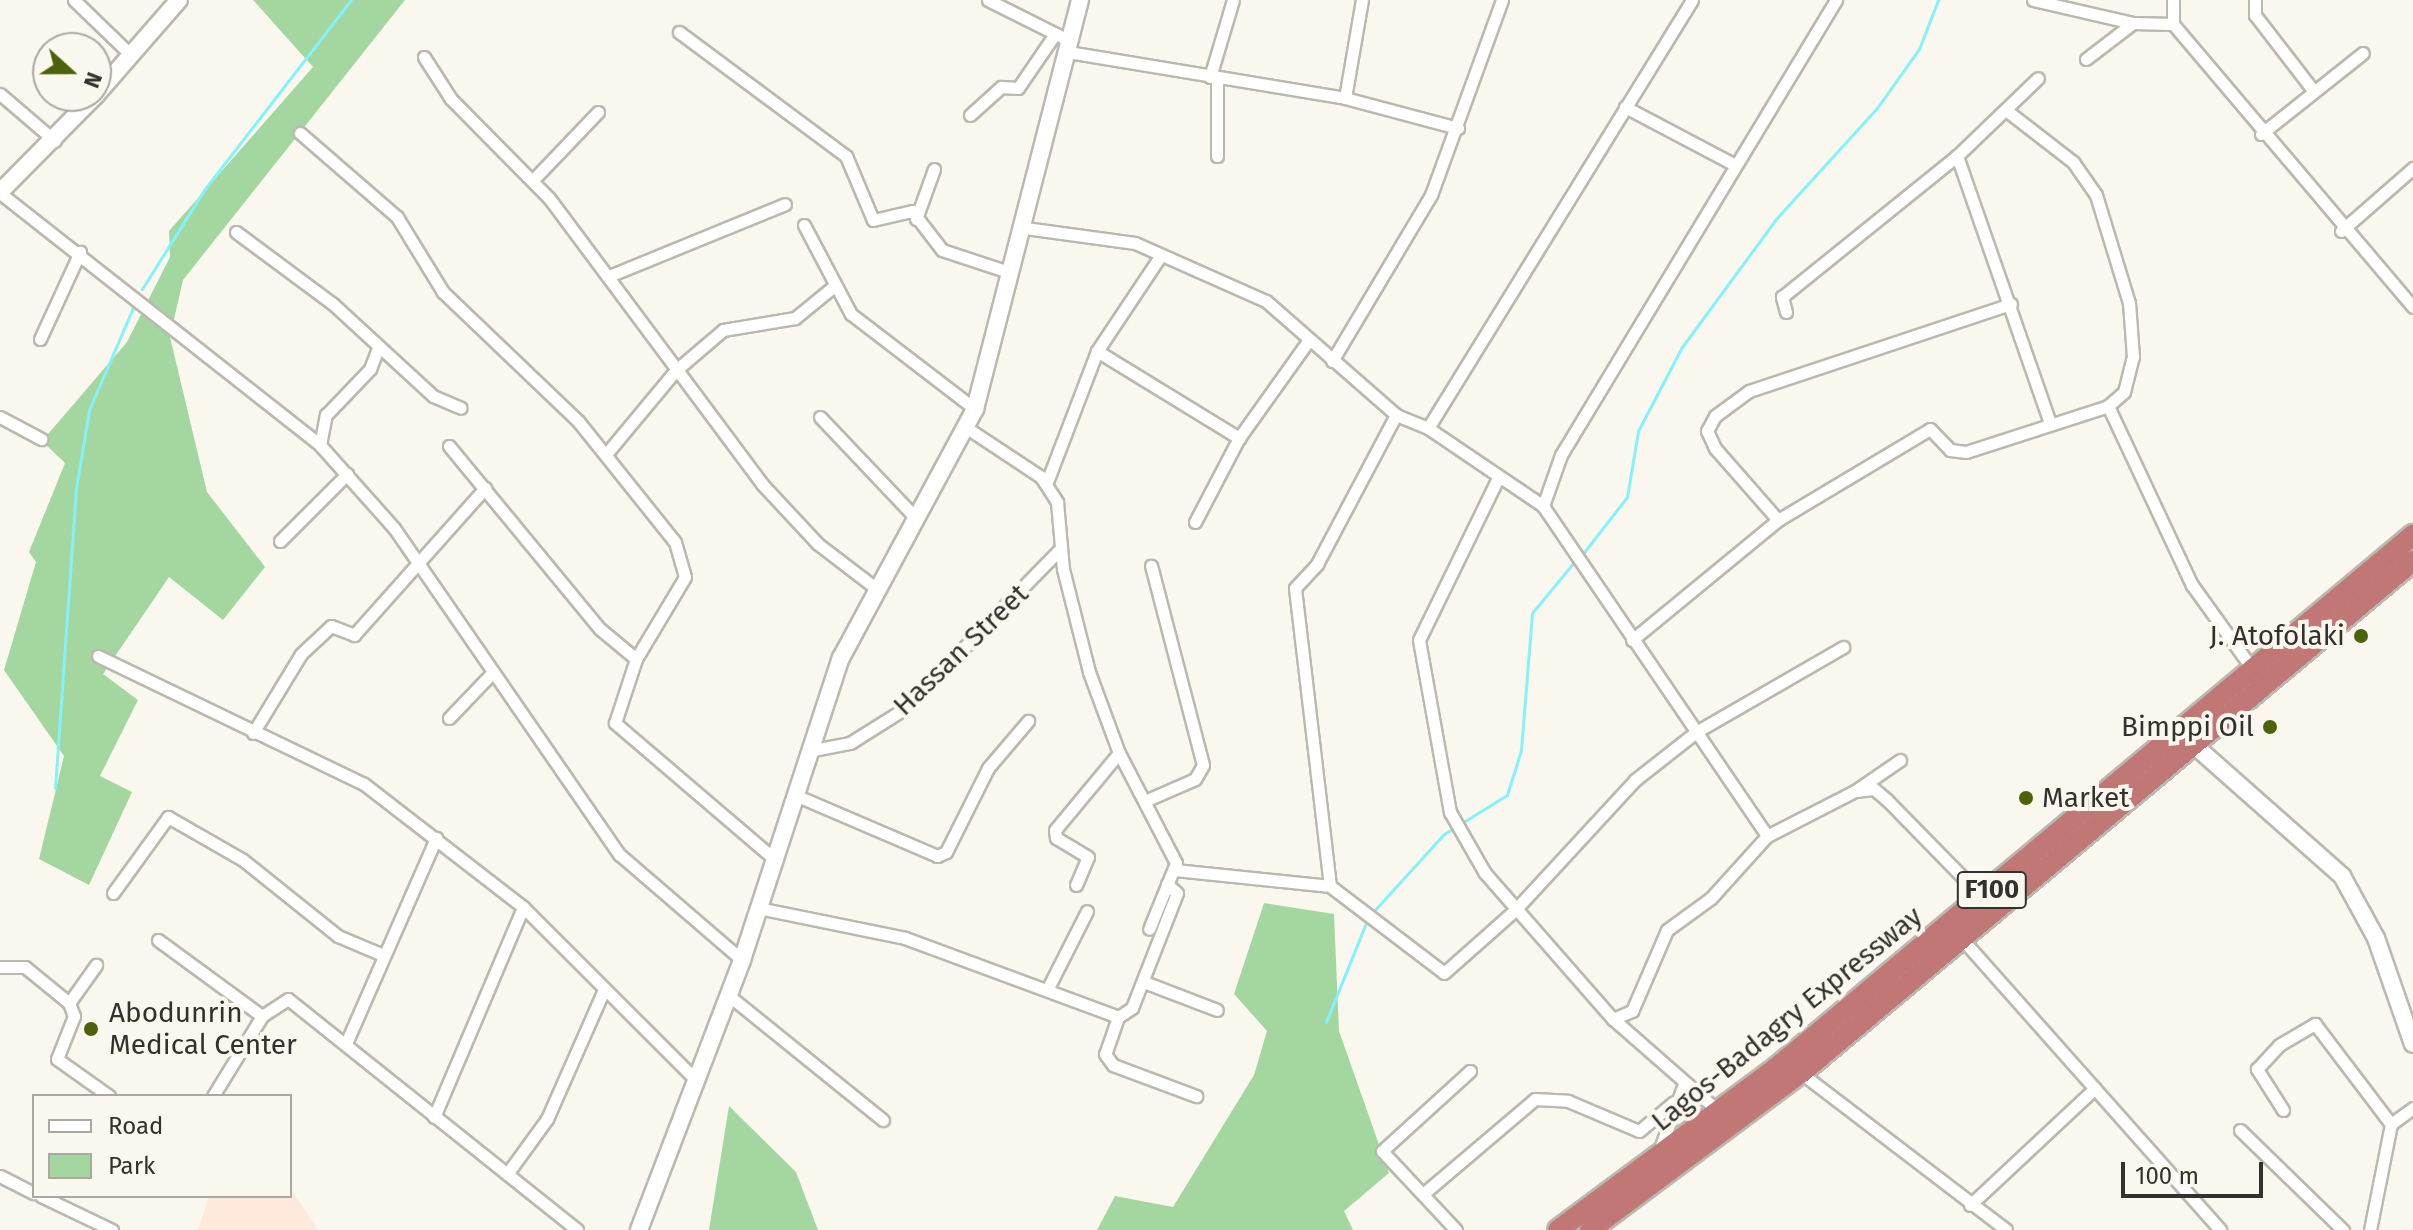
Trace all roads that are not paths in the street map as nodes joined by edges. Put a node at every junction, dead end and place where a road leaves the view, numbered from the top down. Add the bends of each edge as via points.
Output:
1 (74, 0) edge
2 (179, 0) edge
3 (988, 0) edge
4 (1080, 0) edge
5 (1233, 0) edge
6 (1362, 0) edge
7 (1502, 0) edge
8 (1692, 0) edge
9 (1836, 0) edge
10 (2033, 0) edge
11 (2173, 0) edge
12 (2255, 0) edge
13 (2133, 23) junction
14 (2173, 24) junction
15 (679, 32) dead end
16 (1065, 42) junction
17 (2363, 53) dead end
18 (131, 55) junction
19 (424, 57) dead end
20 (2086, 59) dead end
21 (112, 77) edge
22 (1213, 78) junction
23 (2038, 78) dead end
24 (2312, 89) junction
25 (0, 94) edge
26 (1345, 98) junction
27 (1625, 107) junction
28 (2006, 110) junction
29 (81, 112) edge
30 (598, 112) dead end
31 (970, 115) dead end
32 (1458, 128) junction
33 (300, 133) dead end
34 (2261, 134) junction
35 (55, 141) junction
36 (1217, 156) dead end
37 (1957, 156) junction
38 (1733, 164) junction
39 (2413, 168) edge
40 (934, 169) dead end
41 (533, 180) junction
42 (0, 193) edge
43 (785, 204) dead end
44 (916, 219) junction
45 (804, 225) dead end
46 (1025, 228) junction
47 (2341, 231) junction
48 (236, 232) dead end
49 (80, 252) junction
50 (1161, 255) junction
51 (1009, 272) junction
52 (609, 276) junction
53 (833, 287) junction
54 (2011, 304) junction
55 (2413, 307) edge
56 (1786, 312) dead end
57 (40, 339) dead end
58 (1309, 340) junction
59 (378, 348) junction
60 (1097, 351) junction
61 (1332, 361) junction
62 (675, 371) junction
63 (2108, 406) junction
64 (461, 408) dead end
65 (975, 409) junction
66 (1396, 415) junction
67 (0, 417) edge
68 (820, 417) dead end
69 (2049, 420) junction
70 (967, 428) junction
71 (1428, 428) junction
72 (1239, 438) junction
73 (41, 439) dead end
74 (320, 445) junction
75 (449, 446) dead end
76 (607, 453) junction
77 (347, 474) junction
78 (1498, 478) junction
79 (1047, 482) junction
80 (485, 488) junction
81 (1543, 506) junction
82 (914, 516) junction
83 (1778, 520) junction
84 (1195, 522) dead end
85 (2413, 535) edge
86 (280, 541) dead end
87 (1059, 550) junction
88 (2413, 561) edge
89 (416, 563) junction
90 (1151, 566) dead end
91 (874, 587) junction
92 (1632, 640) junction
93 (1843, 647) dead end
94 (98, 656) dead end
95 (636, 659) junction
96 (2253, 670) junction
97 (492, 673) junction
98 (449, 718) dead end
99 (1028, 721) dead end
100 (1696, 732) junction
101 (253, 733) junction
102 (2194, 745) junction
103 (808, 751) junction
104 (1119, 753) junction
105 (1900, 760) dead end
106 (1855, 791) junction
107 (795, 795) junction
108 (1147, 800) junction
109 (1767, 836) junction
110 (436, 838) junction
111 (774, 859) junction
112 (1175, 870) junction
113 (1167, 884) junction
114 (1076, 885) dead end
115 (1330, 886) junction
116 (113, 893) dead end
117 (1983, 898) junction
118 (523, 907) junction
119 (758, 908) junction
120 (1516, 909) junction
121 (1087, 911) dead end
122 (1149, 929) dead end
123 (1962, 939) junction
124 (158, 940) dead end
125 (1916, 949) junction
126 (383, 955) junction
127 (742, 960) junction
128 (1933, 963) junction
129 (96, 965) dead end
130 (0, 967) edge
131 (1144, 982) junction
132 (1048, 988) junction
133 (603, 992) junction
134 (728, 995) junction
135 (69, 1003) junction
136 (1217, 1010) dead end
137 (262, 1016) junction
138 (1118, 1017) junction
139 (1613, 1019) junction
140 (347, 1041) junction
141 (2413, 1044) edge
142 (1470, 1071) dead end
143 (1801, 1073) junction
144 (694, 1078) junction
145 (1684, 1084) junction
146 (2095, 1088) junction
147 (106, 1094) edge
148 (214, 1094) edge
149 (1196, 1096) dead end
150 (1674, 1102) junction
151 (2413, 1108) edge
152 (2283, 1110) dead end
153 (1718, 1111) junction
154 (434, 1117) junction
155 (883, 1120) dead end
156 (2391, 1124) junction
157 (2240, 1130) dead end
158 (1656, 1160) junction
159 (507, 1174) junction
160 (0, 1176) edge
161 (32, 1192) edge
162 (1423, 1194) junction
163 (45, 1198) edge
164 (1970, 1205) junction
165 (112, 1230) edge
166 (577, 1230) edge
167 (639, 1230) edge
168 (1456, 1230) edge
169 (1558, 1230) edge
170 (1590, 1230) edge
171 (2006, 1230) edge
172 (2220, 1230) edge
173 (2343, 1230) edge
174 (2370, 1230) edge

1 - 18 street
2 - 18 street
3 - 16 street
4 - 16 street
5 - 22 street
6 - 26 street
7 - 32 street
8 - 27 street
9 - 38 street
10 - 13 street
11 - 14 street
12 - 24 street via 2255,15
13 - 14 street
13 - 20 street
14 - 34 street
15 - 44 street via 839,149 873,220 906,210
16 - 22 street
16 - 31 street via 1018,88 1001,87
16 - 46 street
17 - 24 street
18 - 21 street
19 - 41 street via 451,99
22 - 26 street
22 - 36 street
23 - 28 street
24 - 34 street
25 - 35 street
26 - 32 street
27 - 38 street
27 - 71 street
28 - 37 street
28 - 63 street via 2079,167 2116,254 2133,357 2124,392
29 - 35 street
30 - 41 street
32 - 61 street via 1431,195
33 - 76 street via 397,217 443,292
34 - 47 street
35 - 42 street
37 - 54 street
37 - 56 street via 1782,297
38 - 81 street via 1551,474
39 - 47 street
40 - 44 street
41 - 52 street
42 - 49 street
43 - 52 street
44 - 51 street via 942,250
45 - 53 street
46 - 50 street via 1135,243
46 - 51 street
47 - 55 street
48 - 59 street
49 - 57 street
49 - 74 street
50 - 58 street via 1266,301
50 - 60 street
51 - 65 street
52 - 62 street
53 - 62 street via 795,318 723,330
53 - 65 street via 851,314 911,366
54 - 69 street
54 - 83 street via 1749,391 1715,416 1707,431 1715,448
58 - 61 street
58 - 72 street
59 - 64 street via 448,407
59 - 74 street via 370,369 326,415
60 - 72 street
60 - 79 street
61 - 66 street
62 - 76 street
62 - 91 street via 762,484 818,544
63 - 69 street
63 - 96 street via 2192,585
65 - 70 street
66 - 71 street
66 - 115 street via 1317,564 1295,588
67 - 73 street
68 - 82 street
69 - 83 street via 1956,454 1930,429
70 - 79 street
70 - 82 street
71 - 78 street
72 - 84 street
74 - 77 street
75 - 80 street
76 - 95 street via 686,561 681,585
77 - 86 street
77 - 89 street
78 - 81 street
78 - 120 street via 1419,640 1455,823
79 - 87 street via 1060,512
80 - 89 street
80 - 95 street via 600,629
81 - 92 street
82 - 91 street
83 - 92 street
85 - 96 highway, Lagos-Badagry Expressway / F100
87 - 103 street, Hassan Street via 904,709 850,743
87 - 104 street via 1089,672
88 - 102 highway, Lagos-Badagry Expressway / F100
89 - 97 street
89 - 101 street via 354,635 331,626 301,654
90 - 108 street via 1203,765 1195,779
91 - 103 street
92 - 100 street
93 - 100 street
94 - 101 street
95 - 111 street via 615,723
96 - 117 highway, Lagos-Badagry Expressway / F100
97 - 98 street
97 - 127 street via 620,855
99 - 107 street via 988,768 952,842 937,856
100 - 109 street
100 - 120 street via 1635,780
101 - 110 street via 364,784
102 - 123 highway, Lagos-Badagry Expressway / F100
102 - 141 street via 2342,876 2376,938
103 - 107 street
104 - 108 street
104 - 114 street via 1055,830 1056,838 1088,857
105 - 106 street
106 - 109 street
106 - 117 street via 1874,789
107 - 111 street
108 - 112 street
109 - 139 street via 1711,898 1663,933 1632,1011
110 - 118 street
110 - 126 street
111 - 119 street
112 - 113 street
112 - 115 street
113 - 122 street
113 - 131 street via 1177,893
115 - 120 street via 1444,973
116 - 126 street via 168,817 243,860 338,936
117 - 125 highway, Lagos-Badagry Expressway / F100
118 - 133 street
118 - 154 street
119 - 127 street
119 - 132 street via 905,938
120 - 139 street
121 - 132 street
123 - 128 highway, Lagos-Badagry Expressway / F100
123 - 146 street
124 - 137 street
125 - 128 highway
125 - 153 highway, Lagos-Badagry Expressway / F100
126 - 140 street
127 - 134 street
128 - 143 highway, Lagos-Badagry Expressway / F100
129 - 135 street
130 - 135 street via 25,967
131 - 136 street
131 - 138 street via 1128,1013
132 - 138 street
133 - 144 street
133 - 159 street via 547,1119
134 - 144 street
134 - 155 street
135 - 147 street via 74,1016 57,1059
137 - 140 street via 288,999
137 - 148 street
138 - 149 street via 1106,1060
139 - 145 street
140 - 154 street
142 - 162 street via 1382,1151
143 - 164 street
143 - 170 highway, Lagos-Badagry Expressway / F100
144 - 167 street
145 - 150 street
145 - 153 street
146 - 164 street
146 - 172 street
150 - 158 street
150 - 162 street via 1639,1131 1568,1101 1535,1099
151 - 156 street
152 - 156 street via 2257,1069 2279,1045 2315,1024
153 - 158 highway, Lagos-Badagry Expressway / F100
154 - 159 street
156 - 174 street
157 - 173 street
158 - 169 highway, Lagos-Badagry Expressway / F100
159 - 166 street
160 - 161 street
162 - 168 street
163 - 165 street
164 - 171 street

